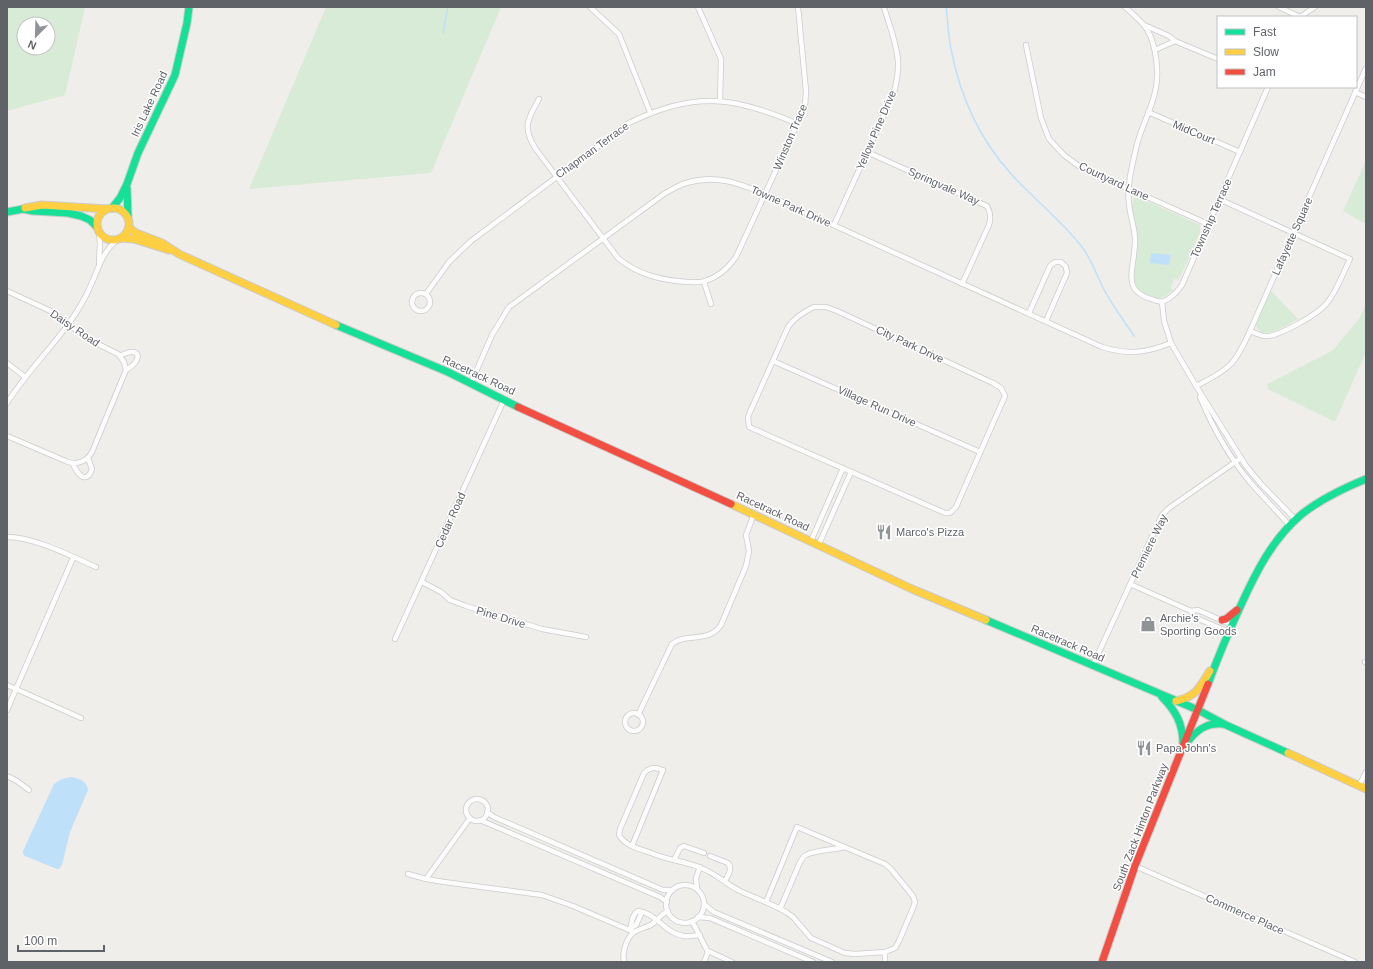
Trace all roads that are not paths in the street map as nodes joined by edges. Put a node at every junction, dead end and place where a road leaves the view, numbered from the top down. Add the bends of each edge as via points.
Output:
1 (189, 7) edge
2 (590, 7) edge
3 (698, 7) edge
4 (798, 7) edge
5 (884, 7) edge
6 (1125, 7) edge
7 (1278, 7) edge
8 (1315, 7) edge
9 (1298, 16) edge
10 (1302, 16) edge
11 (1144, 25) junction
12 (1175, 41) junction
13 (1026, 46) dead end
14 (1155, 50) junction
15 (1217, 59) edge
16 (1366, 68) edge
17 (1268, 88) edge
18 (1357, 88) edge
19 (1357, 88) edge
20 (1355, 92) junction
21 (1366, 96) edge
22 (538, 99) dead end
23 (720, 100) junction
24 (650, 112) junction
25 (1148, 112) junction
26 (798, 124) junction
27 (867, 152) junction
28 (1240, 152) junction
29 (556, 176) junction
30 (127, 184) junction
31 (1129, 188) junction
32 (765, 194) junction
33 (1219, 199) junction
34 (109, 208) junction
35 (23, 209) junction
36 (7, 212) edge
37 (128, 216) junction
38 (1208, 224) junction
39 (834, 225) junction
40 (129, 228) junction
41 (98, 229) junction
42 (1293, 232) junction
43 (604, 238) junction
44 (120, 239) junction
45 (171, 250) junction
46 (99, 265) junction
47 (704, 282) junction
48 (962, 284) junction
49 (7, 291) edge
50 (426, 294) junction
51 (1162, 302) junction
52 (711, 304) dead end
53 (1030, 314) junction
54 (1046, 321) junction
55 (68, 324) junction
56 (1250, 331) junction
57 (1172, 343) junction
58 (120, 356) junction
59 (773, 361) junction
60 (7, 363) edge
61 (126, 370) junction
62 (25, 377) junction
63 (471, 383) junction
64 (1196, 386) junction
65 (504, 400) junction
66 (7, 403) edge
67 (7, 436) edge
68 (980, 452) junction
69 (88, 458) junction
70 (1241, 458) junction
71 (1235, 462) junction
72 (73, 464) junction
73 (843, 468) junction
74 (851, 472) junction
75 (1366, 479) edge
76 (754, 514) junction
77 (1296, 520) junction
78 (1290, 526) junction
79 (7, 537) edge
80 (811, 541) junction
81 (819, 544) junction
82 (73, 558) junction
83 (96, 567) dead end
84 (422, 582) junction
85 (1130, 584) junction
86 (1241, 605) junction
87 (1191, 611) junction
88 (1222, 620) junction
89 (1232, 625) junction
90 (1229, 632) junction
91 (586, 637) dead end
92 (395, 640) dead end
93 (1217, 661) junction
94 (1093, 665) junction
95 (7, 685) edge
96 (16, 689) junction
97 (1159, 694) junction
98 (1176, 701) junction
99 (7, 710) edge
100 (1198, 710) junction
101 (638, 715) dead end
102 (82, 718) dead end
103 (1226, 725) junction
104 (1182, 750) junction
105 (1366, 772) edge
106 (7, 776) edge
107 (1363, 787) edge
108 (29, 790) dead end
109 (488, 812) junction
110 (470, 818) junction
111 (480, 820) junction
112 (632, 846) junction
113 (844, 847) junction
114 (704, 853) dead end
115 (710, 856) dead end
116 (674, 860) junction
117 (1135, 866) junction
118 (700, 867) junction
119 (408, 874) dead end
120 (696, 878) junction
121 (426, 879) junction
122 (725, 881) junction
123 (687, 885) junction
124 (673, 890) junction
125 (697, 890) junction
126 (667, 902) junction
127 (766, 902) junction
128 (704, 904) junction
129 (780, 909) junction
130 (668, 911) junction
131 (642, 912) junction
132 (698, 917) junction
133 (633, 918) junction
134 (656, 920) junction
135 (638, 921) junction
136 (692, 921) junction
137 (648, 926) junction
138 (632, 930) junction
139 (700, 935) junction
140 (708, 951) junction
141 (885, 952) junction
142 (624, 962) edge
143 (704, 962) edge
144 (732, 962) edge
145 (813, 962) edge
146 (832, 962) edge
147 (885, 962) edge
148 (1102, 962) edge
149 (1355, 962) edge

1 - 30 street, Iris Lake Road via 175,75 138,153
2 - 24 street via 620,34
3 - 23 street via 721,59
4 - 26 street, Winston Trace via 806,91 805,107
5 - 27 street, Yellow Pine Drive via 897,52 898,75 894,93
6 - 11 street
7 - 9 street
8 - 10 street
11 - 12 street
11 - 14 street
12 - 14 street
12 - 15 street
13 - 31 street, Courtyard Lane via 1041,118 1049,139 1080,167
14 - 25 street via 1157,79
16 - 19 street, Lafayette Square
17 - 28 street, Township Terrace
18 - 20 street, Lafayette Square
20 - 21 street
20 - 42 street, Lafayette Square
22 - 29 street via 528,119 529,138
23 - 24 street, Chapman Terrace via 672,105
23 - 26 street, Chapman Terrace via 770,112
24 - 29 street, Chapman Terrace via 629,123
25 - 28 street, MidCourt
25 - 31 street via 1135,152
26 - 32 street, Winston Trace
27 - 39 street, Yellow Pine Drive
27 - 48 street, Springvale Way via 987,206 990,210 989,225
28 - 33 street, Township Terrace
29 - 43 street
29 - 50 street, Chapman Terrace via 471,241 448,262
30 - 34 street, Iris Lake Road via 120,198
30 - 37 street, Iris Lake Road
31 - 38 street, Courtyard Lane
31 - 51 street via 1135,238 1130,274 1132,284 1137,293 1149,300
32 - 39 street, Towne Park Drive
32 - 43 street, Towne Park Drive via 723,180 705,179 685,183 664,194
32 - 47 street, Winston Trace via 730,266
33 - 38 street, Township Terrace
33 - 42 street
34 - 35 street via 42,205
34 - 37 street via 121,210
34 - 41 street via 99,216
35 - 36 street
35 - 41 street via 81,216 90,220
37 - 40 street
38 - 51 street, Township Terrace via 1182,285 1176,294
39 - 48 street, Towne Park Drive
40 - 44 street
40 - 45 street, Racetrack Road via 162,243
41 - 44 street via 107,239
41 - 46 street
42 - 56 street, Lafayette Square
42 - 56 street via 1350,259 1327,303 1312,315 1284,331 1273,334 1265,336
43 - 47 street via 618,258 635,270 664,280
43 - 63 street, Towne Park Drive via 509,307 492,335
44 - 45 street, Racetrack Road via 138,240
44 - 46 street via 110,246
45 - 63 street, Racetrack Road
46 - 55 street via 90,288
47 - 52 street
48 - 53 street, Towne Park Drive
49 - 55 street, Daisy Road via 47,309
50 - 50 street, Chapman Terrace via 417,294 413,298 413,306 417,310 426,310 430,305 430,299
51 - 57 street via 1164,321
53 - 54 street, Towne Park Drive
53 - 54 street via 1050,266 1054,262 1061,262 1067,273
54 - 57 street, Towne Park Drive via 1115,351 1144,352
55 - 58 street, Daisy Road via 86,338
55 - 62 street
56 - 64 street, Lafayette Square via 1231,364
57 - 64 street
58 - 61 street
58 - 61 street, Daisy Road via 134,352 137,356 136,363
59 - 68 street, Village Run Drive
59 - 68 street, City Park Drive via 788,327 795,318 814,307 826,307 837,311 1001,388 1005,396
59 - 73 street, City Park Drive via 748,417 749,427
60 - 62 street
61 - 69 street, Daisy Road
62 - 66 street
63 - 65 street, Racetrack Road
64 - 70 street
64 - 71 street via 1210,420
65 - 76 street, Racetrack Road
65 - 84 street, Cedar Road
67 - 72 street, Daisy Road
68 - 74 street, City Park Drive via 956,507 945,514
69 - 72 street
69 - 72 street, Daisy Road via 92,469 87,476 79,475
70 - 71 street, Premiere Way
70 - 77 street via 1261,484
71 - 78 street
71 - 85 street, Premiere Way via 1162,515
73 - 74 street, City Park Drive
73 - 80 street
74 - 81 street
75 - 77 street, South Zack Hinton Parkway via 1341,489
76 - 80 street, Racetrack Road
76 - 101 street via 746,535 749,551 746,566 721,625 711,634 681,639 672,644
77 - 78 street, South Zack Hinton Parkway
78 - 86 street, South Zack Hinton Parkway via 1270,549
79 - 82 street via 36,543
80 - 81 street, Racetrack Road
81 - 94 street, Racetrack Road via 912,589
82 - 83 street
82 - 96 street
84 - 91 street, Pine Drive via 450,600 466,606 542,630
84 - 92 street, Cedar Road
85 - 87 street
85 - 94 street, Premiere Way
86 - 88 street via 1226,620
86 - 89 street, South Zack Hinton Parkway
87 - 88 street via 1198,610
87 - 90 street via 1194,617
88 - 89 street
89 - 90 street, South Zack Hinton Parkway
90 - 93 street, South Zack Hinton Parkway
93 - 98 street via 1194,694 1188,699
93 - 100 street, South Zack Hinton Parkway
94 - 97 street, Racetrack Road
95 - 96 street
96 - 99 street
96 - 102 street
97 - 98 street, Racetrack Road
97 - 104 street via 1179,717 1183,736
98 - 100 street, Racetrack Road
100 - 103 street, Racetrack Road
100 - 104 street, South Zack Hinton Parkway
103 - 104 street via 1218,723 1201,727
103 - 107 street, Racetrack Road
104 - 117 street, South Zack Hinton Parkway
105 - 107 street
106 - 108 street
109 - 110 street via 487,805 475,799 469,802 466,808
109 - 111 street
109 - 124 street via 494,817 663,890
110 - 111 street
110 - 121 street
111 - 126 street
112 - 112 street via 621,839 620,829 644,773 650,768 663,770
112 - 116 street
113 - 127 street via 796,827
113 - 129 street via 804,856
113 - 141 street via 885,864 913,896 915,902 899,941 895,948
114 - 116 street via 684,846 680,848
115 - 122 street via 730,866
116 - 118 street
117 - 148 street, South Zack Hinton Parkway
117 - 149 street, Commerce Place
118 - 120 street
118 - 122 street
119 - 121 street
120 - 123 street
120 - 125 street
121 - 138 street via 542,894
122 - 127 street via 736,889
123 - 124 street via 678,886
123 - 125 street
124 - 126 street
125 - 128 street
126 - 130 street
127 - 129 street
128 - 132 street via 703,911
128 - 146 street via 714,912
129 - 141 street via 793,917 811,938 845,953
130 - 134 street
130 - 136 street via 677,921
131 - 133 street via 638,911
131 - 134 street
131 - 135 street
132 - 136 street
132 - 145 street via 710,918
133 - 135 street
133 - 138 street
134 - 137 street
134 - 139 street via 668,931 676,934
135 - 137 street
135 - 138 street
136 - 139 street
137 - 138 street
138 - 142 street via 624,951
139 - 140 street
140 - 143 street
140 - 144 street
141 - 147 street

